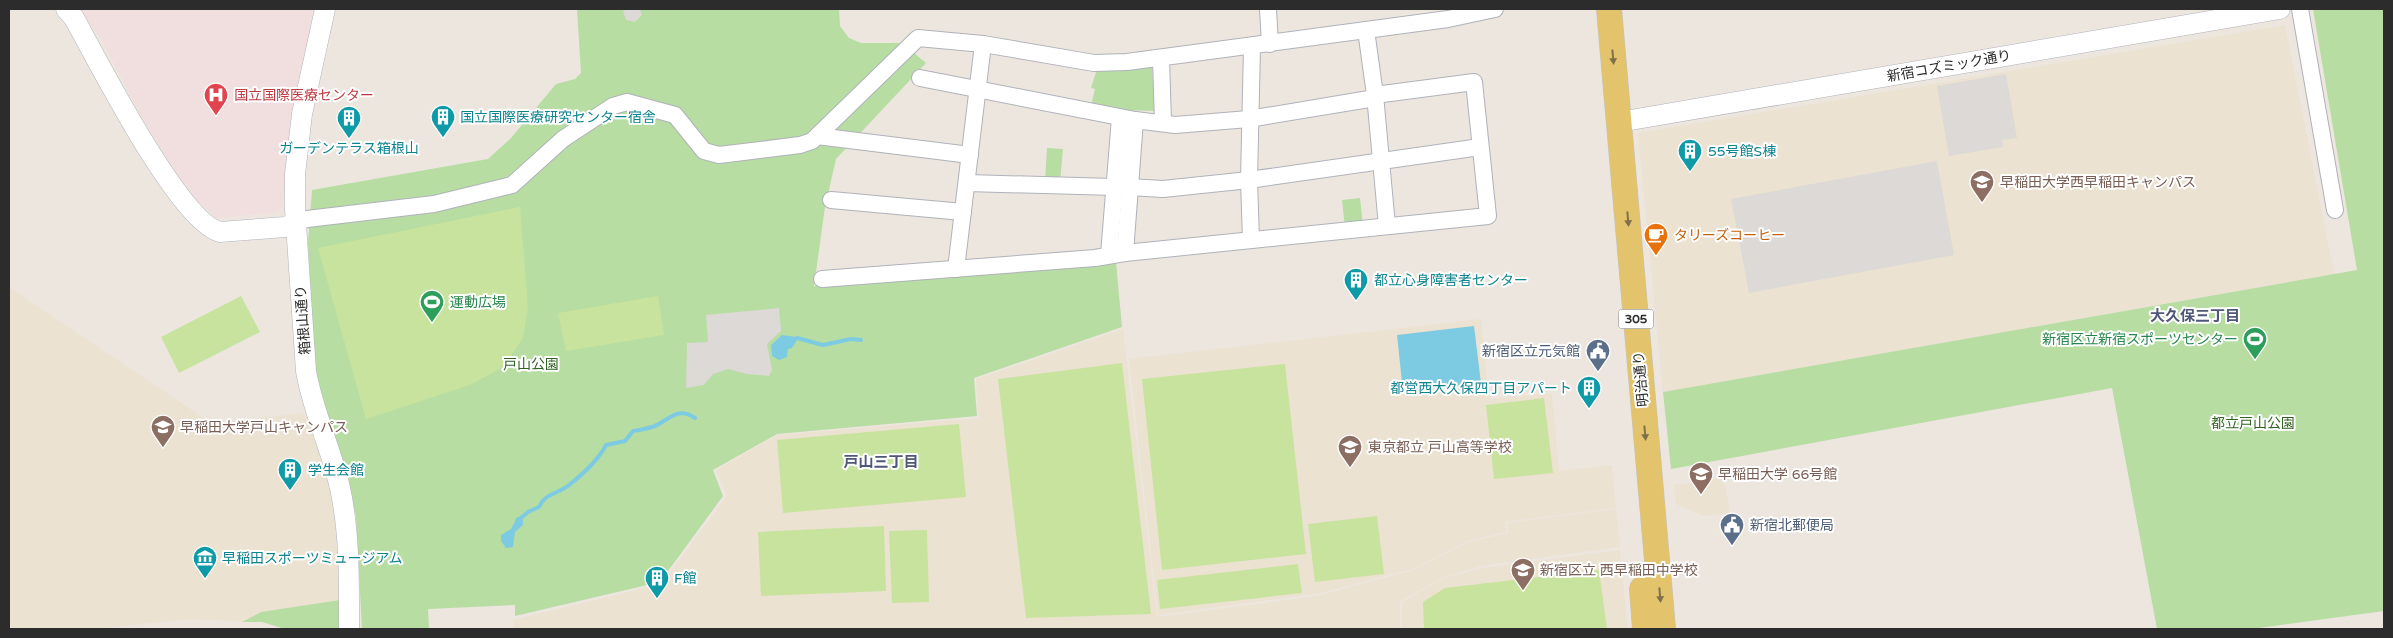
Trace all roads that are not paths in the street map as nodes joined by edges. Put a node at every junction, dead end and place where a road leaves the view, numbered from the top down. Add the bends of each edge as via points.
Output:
1 (66, 9) edge
2 (326, 9) edge
3 (1268, 9) edge
4 (1496, 9) edge
5 (1592, 9) edge
6 (1608, 9) edge
7 (2280, 9) edge
8 (2300, 9) edge
9 (1366, 30) junction
10 (983, 44) junction
11 (1270, 44) junction
12 (1252, 47) junction
13 (1161, 59) junction
14 (920, 78) dead end
15 (977, 89) junction
16 (1375, 95) junction
17 (1128, 119) junction
18 (1249, 119) junction
19 (1163, 122) junction
20 (1619, 122) junction
21 (817, 136) junction
22 (1480, 147) junction
23 (970, 155) junction
24 (1381, 160) junction
25 (1249, 180) junction
26 (967, 182) junction
27 (1122, 187) junction
28 (831, 200) dead end
29 (2335, 210) dead end
30 (963, 212) junction
31 (296, 223) junction
32 (1387, 226) junction
33 (1250, 240) junction
34 (1117, 254) junction
35 (956, 269) junction
36 (822, 279) dead end
37 (349, 629) edge
38 (1646, 629) edge
39 (1663, 629) edge

1 - 31 street via 149,151 189,208 202,221 225,232 285,227
2 - 31 street, 箱根山通り via 299,134
3 - 11 street
4 - 9 street
5 - 38 main road, 明治通り / 305
6 -> 20 main road, 明治通り / 305
7 - 20 street, 新宿コズミック通り
8 - 29 street
9 - 11 street
9 - 16 street
10 - 13 street via 1094,63
10 - 15 street
10 - 21 street via 918,38
11 - 12 street
12 - 13 street
12 - 18 street
13 - 19 street
14 - 15 street
15 - 17 street
15 - 23 street
16 - 18 street via 1369,99
16 - 22 street via 1474,82
16 - 24 street
17 - 19 street
17 - 27 street
18 - 19 street via 1175,125
18 - 25 street
20 -> 39 main road, 明治通り / 305
21 - 23 street
21 - 31 street via 800,144 719,155 704,151 675,115 627,102 613,106 563,139 512,185 434,204
22 - 24 street
22 - 32 street via 1488,216
23 - 26 street
24 - 25 street
24 - 32 street
25 - 27 street via 1163,189
25 - 33 street
26 - 27 street
26 - 30 street
27 - 34 street
28 - 30 street
30 - 35 street
31 - 37 street, 箱根山通り via 308,384 335,471 345,521
32 - 33 street
33 - 34 street
34 - 35 street
35 - 36 street

